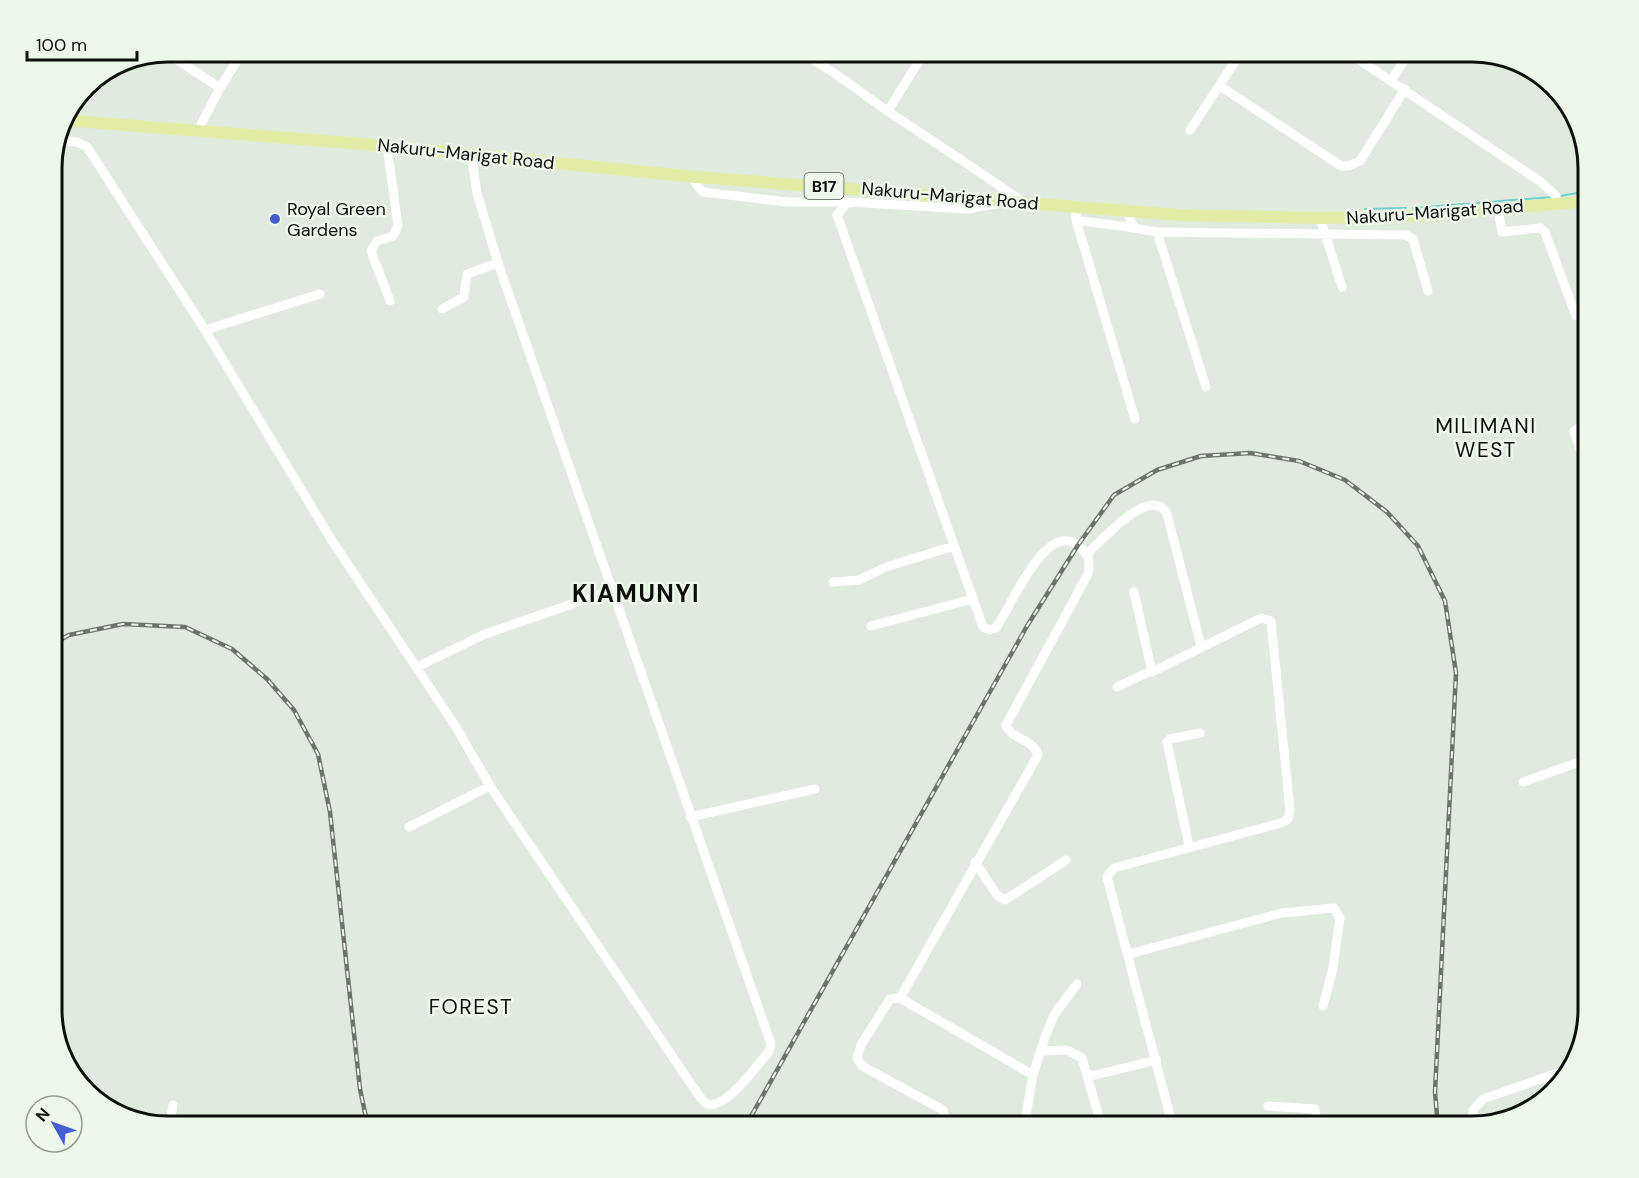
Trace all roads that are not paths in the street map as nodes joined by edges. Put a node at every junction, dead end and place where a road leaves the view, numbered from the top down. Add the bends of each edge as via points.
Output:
1 (180, 62) edge
2 (236, 62) edge
3 (816, 62) edge
4 (918, 62) edge
5 (1235, 62) edge
6 (1362, 62) edge
7 (1403, 62) edge
8 (1391, 81) junction
9 (1220, 86) junction
10 (220, 88) junction
11 (1405, 89) junction
12 (888, 111) junction
13 (72, 120) edge
14 (1190, 130) dead end
15 (197, 132) junction
16 (65, 141) edge
17 (387, 146) junction
18 (471, 154) junction
19 (696, 177) junction
20 (1009, 201) junction
21 (848, 202) junction
22 (1023, 202) junction
23 (1578, 202) edge
24 (832, 203) junction
25 (1557, 204) junction
26 (1498, 210) junction
27 (1127, 212) junction
28 (1076, 214) junction
29 (837, 215) junction
30 (1320, 218) junction
31 (1134, 228) junction
32 (1157, 232) junction
33 (1324, 235) junction
34 (498, 263) junction
35 (1342, 286) dead end
36 (1428, 291) dead end
37 (320, 294) dead end
38 (390, 301) dead end
39 (442, 309) dead end
40 (1576, 316) dead end
41 (205, 330) junction
42 (1206, 387) dead end
43 (1135, 418) dead end
44 (1578, 428) edge
45 (1578, 443) edge
46 (954, 546) junction
47 (1087, 554) junction
48 (833, 582) dead end
49 (613, 590) junction
50 (1134, 592) dead end
51 (973, 599) junction
52 (871, 626) dead end
53 (1201, 646) junction
54 (417, 667) junction
55 (1151, 671) junction
56 (1117, 687) dead end
57 (1200, 733) dead end
58 (1578, 763) edge
59 (1523, 782) dead end
60 (490, 786) junction
61 (815, 789) dead end
62 (690, 817) junction
63 (409, 827) dead end
64 (1189, 846) junction
65 (1066, 861) dead end
66 (975, 862) junction
67 (1129, 954) junction
68 (1077, 984) dead end
69 (900, 998) junction
70 (1323, 1006) dead end
71 (1042, 1051) junction
72 (1157, 1060) junction
73 (1557, 1073) edge
74 (1034, 1075) junction
75 (1087, 1077) junction
76 (173, 1105) dead end
77 (1268, 1106) dead end
78 (171, 1116) edge
79 (944, 1116) edge
80 (1026, 1116) edge
81 (1099, 1116) edge
82 (1170, 1116) edge
83 (1316, 1116) edge
84 (1473, 1116) edge

1 - 10 street
2 - 10 street
3 - 12 street via 853,83
4 - 12 street
5 - 9 street
6 - 8 street
7 - 8 street
8 - 11 street
9 - 11 street via 1341,166 1360,161
9 - 14 street
10 - 15 street
11 - 25 street via 1541,182 1556,196
12 - 22 street
13 - 15 main road, Nakuru-Marigat Road / B17
15 - 17 main road, Nakuru-Marigat Road / B17
16 - 41 street via 87,147
17 - 18 main road, Nakuru-Marigat Road / B17
17 - 38 street via 398,226 393,236 377,241 371,251
18 - 19 main road, Nakuru-Marigat Road / B17
18 - 34 street via 477,193
19 - 20 main road, Nakuru-Marigat Road / B17
19 - 24 street via 703,192
20 - 21 street via 967,209
20 - 22 main road, Nakuru-Marigat Road / B17
21 - 24 street
21 - 29 street
22 - 28 main road, Nakuru-Marigat Road / B17
23 - 25 main road, Nakuru-Marigat Road / B17
24 - 29 street
25 - 26 main road, Nakuru-Marigat Road / B17
26 - 30 main road, Nakuru-Marigat Road / B17
26 - 40 street via 1502,232 1540,228 1545,231
27 - 28 main road, Nakuru-Marigat Road / B17
27 - 30 main road, Nakuru-Marigat Road / B17
27 - 31 street
28 - 31 street
28 - 43 street
29 - 46 street
30 - 33 street
31 - 32 street
32 - 33 street
32 - 42 street
33 - 35 street
33 - 36 street via 1410,236
34 - 39 street via 467,274 464,297
34 - 49 street
37 - 41 street
41 - 54 street via 323,527
44 - 45 street via 1574,431
46 - 48 street via 886,567 859,580
46 - 51 street
47 - 51 street via 1073,542 1052,544 1037,558 996,628 983,627
47 - 53 street via 1136,510 1153,504 1161,506 1167,514
47 - 66 street via 1088,574 1006,725 1035,747 1038,755
49 - 54 street via 485,634
49 - 62 street
50 - 55 street
51 - 52 street
53 - 55 street
53 - 64 street via 1261,618 1272,621 1290,815 1281,824
54 - 60 street
55 - 56 street
57 - 64 street via 1170,739 1167,746
58 - 59 street
60 - 62 street via 691,1084 705,1102 713,1105 733,1093 771,1044
60 - 63 street
61 - 62 street
64 - 67 street via 1114,868 1107,877
65 - 66 street via 1005,900 997,895
66 - 69 street
67 - 70 street via 1282,913 1334,908 1340,918
67 - 72 street
68 - 71 street via 1054,1015
69 - 74 street
69 - 79 street via 890,999 857,1058 862,1066 943,1110
71 - 74 street
71 - 75 street via 1075,1053 1082,1058
72 - 75 street
72 - 82 street
73 - 84 street via 1484,1099 1473,1110
74 - 80 street
75 - 81 street
76 - 78 street
77 - 83 street via 1315,1109

